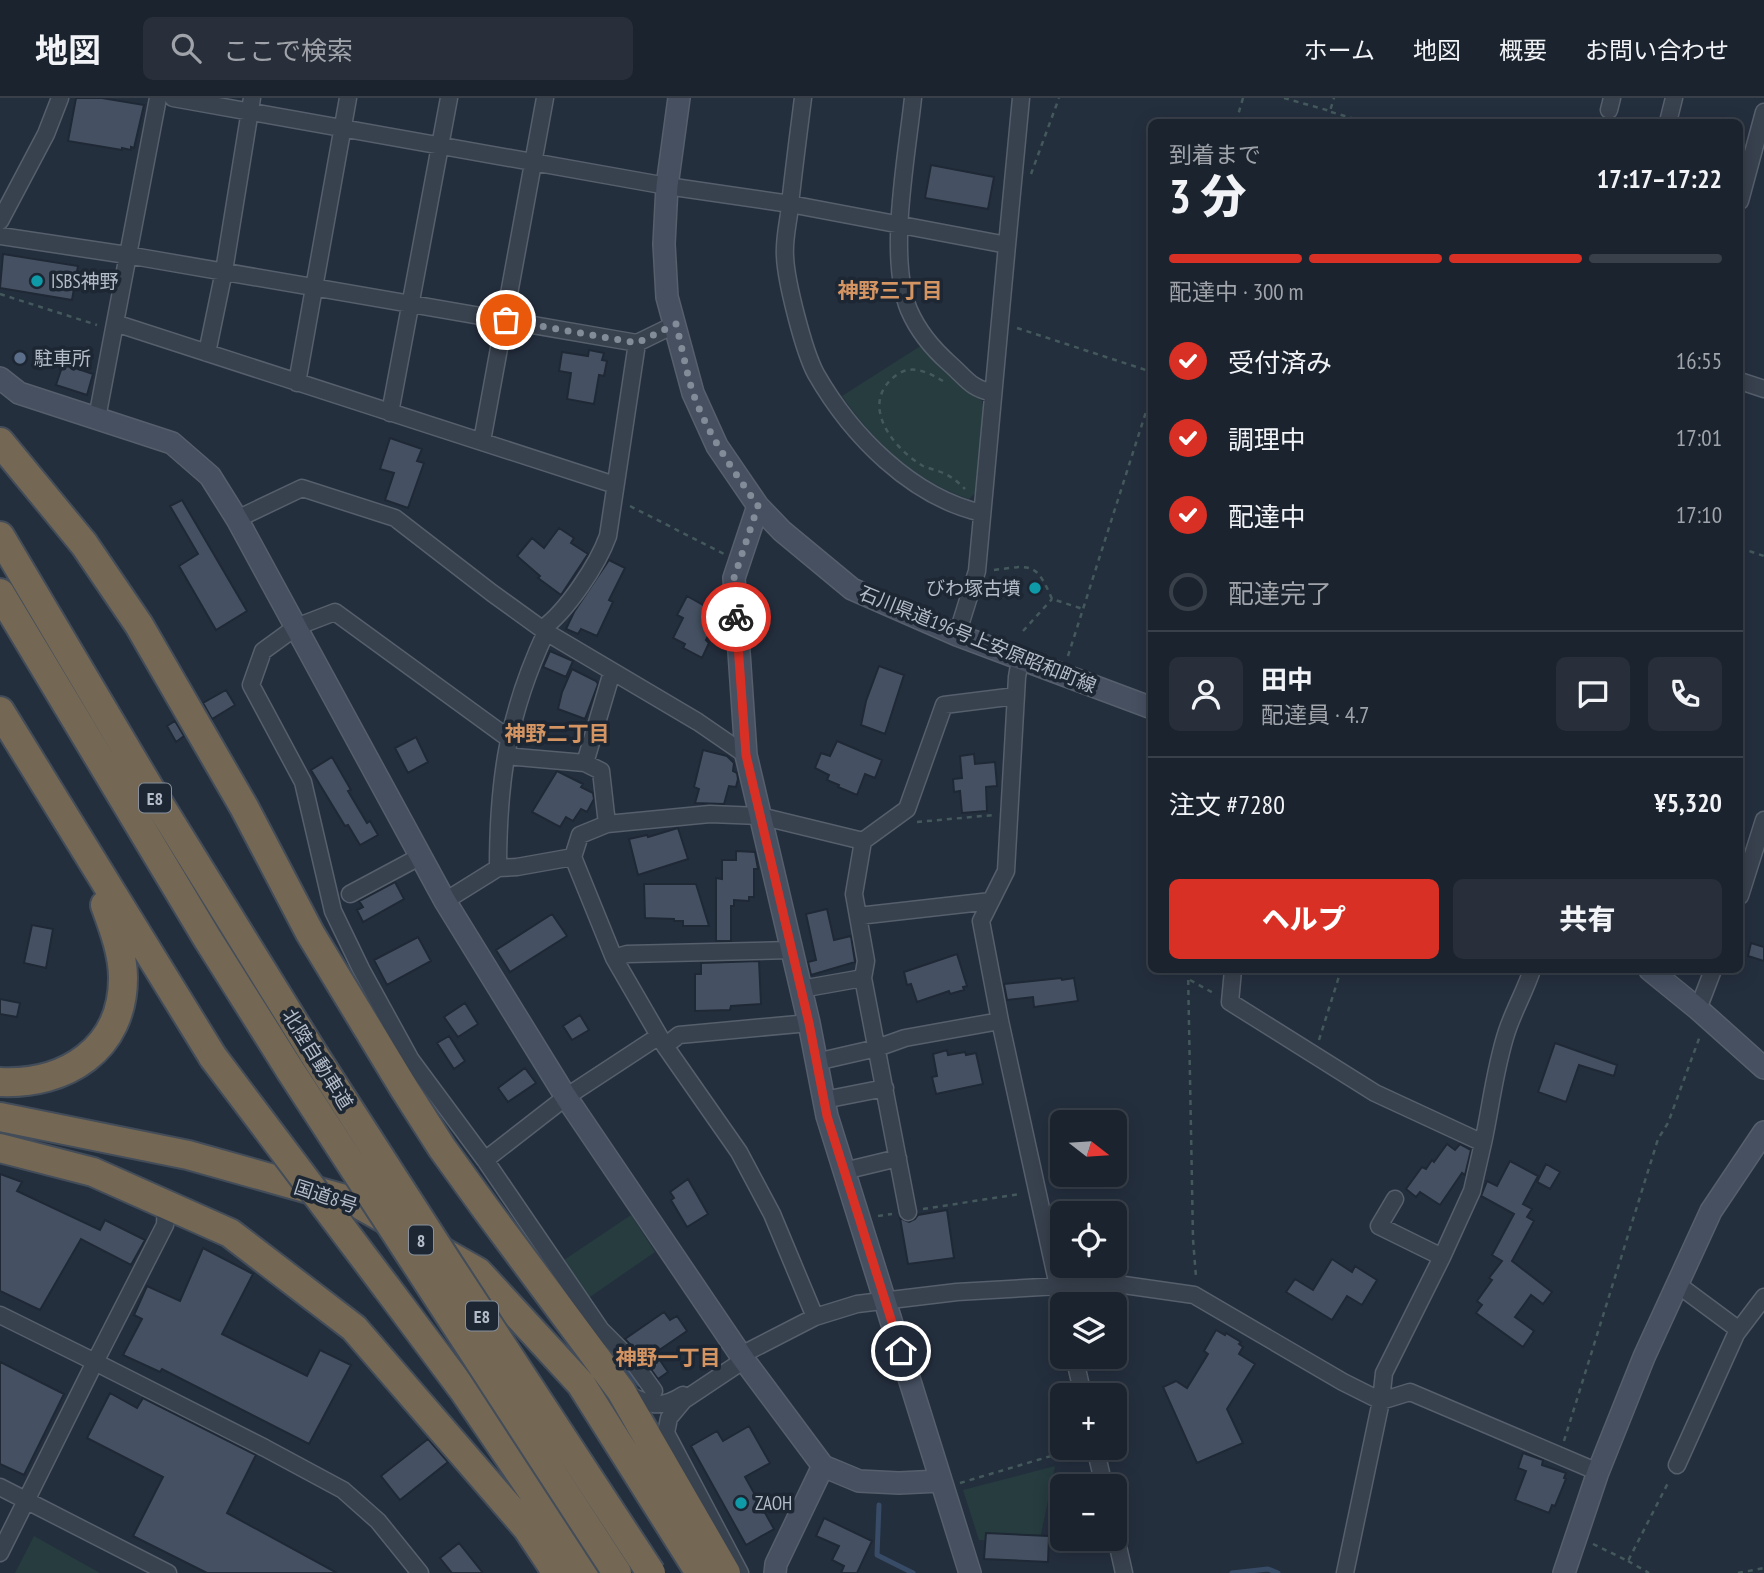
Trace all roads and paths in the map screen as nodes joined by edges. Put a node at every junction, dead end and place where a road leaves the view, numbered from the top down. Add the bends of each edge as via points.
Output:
1 (61, 98) edge
2 (158, 98) edge
3 (173, 98) edge
4 (348, 98) edge
5 (449, 98) edge
6 (545, 98) edge
7 (679, 98) edge
8 (803, 98) edge
9 (913, 98) edge
10 (1021, 98) edge
11 (1059, 98) edge
12 (1243, 98) edge
13 (1284, 98) edge
14 (1334, 98) edge
15 (1674, 98) edge
16 (251, 105) edge
17 (1330, 111) junction
18 (1764, 112) edge
19 (1237, 119) edge
20 (1355, 119) edge
21 (1669, 119) edge
22 (343, 128) junction
23 (441, 146) junction
24 (534, 163) junction
25 (1027, 179) dead end
26 (667, 186) junction
27 (1743, 190) edge
28 (790, 204) junction
29 (0, 220) edge
30 (900, 225) junction
31 (0, 236) edge
32 (1007, 245) junction
33 (127, 255) junction
34 (224, 271) junction
35 (315, 287) junction
36 (0, 294) edge
37 (410, 303) junction
38 (506, 320) junction
39 (676, 324) junction
40 (114, 327) junction
41 (1015, 327) dead end
42 (637, 343) junction
43 (206, 353) junction
44 (1148, 371) edge
45 (960, 373) junction
46 (0, 378) edge
47 (1743, 382) edge
48 (298, 383) junction
49 (1764, 389) edge
50 (993, 393) junction
51 (1148, 406) edge
52 (390, 413) junction
53 (97, 418) junction
54 (482, 441) junction
55 (0, 442) edge
56 (614, 491) junction
57 (972, 495) dead end
58 (758, 506) junction
59 (982, 513) junction
60 (237, 519) junction
61 (0, 536) edge
62 (1743, 549) edge
63 (1764, 556) edge
64 (739, 562) junction
65 (977, 570) junction
66 (0, 593) edge
67 (1052, 599) junction
68 (1083, 609) junction
69 (296, 627) junction
70 (544, 630) junction
71 (1023, 631) dead end
72 (957, 635) junction
73 (1020, 660) junction
74 (612, 672) junction
75 (1062, 674) junction
76 (1016, 696) junction
77 (1148, 706) edge
78 (0, 711) edge
79 (508, 738) junction
80 (746, 755) junction
81 (506, 756) junction
82 (585, 763) junction
83 (901, 813) junction
84 (1009, 813) junction
85 (760, 817) junction
86 (1764, 820) edge
87 (607, 824) junction
88 (863, 841) junction
89 (87, 854) junction
90 (421, 856) junction
91 (573, 857) junction
92 (498, 868) junction
93 (1743, 886) edge
94 (350, 894) dead end
95 (445, 901) junction
96 (991, 901) junction
97 (858, 916) junction
98 (792, 950) junction
99 (614, 958) junction
100 (1188, 973) edge
101 (1233, 973) edge
102 (1340, 973) edge
103 (1531, 973) edge
104 (1654, 973) edge
105 (1712, 973) edge
106 (863, 978) junction
107 (1189, 979) junction
108 (800, 989) junction
109 (1230, 1002) junction
110 (1703, 1013) junction
111 (1000, 1021) junction
112 (809, 1023) junction
113 (662, 1041) junction
114 (877, 1048) junction
115 (1314, 1055) junction
116 (816, 1062) junction
117 (1764, 1068) edge
118 (0, 1082) edge
119 (885, 1088) junction
120 (566, 1097) junction
121 (824, 1100) junction
122 (0, 1117) edge
123 (1764, 1132) edge
124 (1483, 1143) junction
125 (0, 1148) edge
126 (898, 1157) junction
127 (485, 1160) junction
128 (844, 1171) junction
129 (1037, 1191) junction
130 (1395, 1199) dead end
131 (166, 1203) junction
132 (908, 1212) junction
133 (860, 1219) junction
134 (1442, 1257) junction
135 (1677, 1284) junction
136 (1058, 1286) junction
137 (387, 1288) junction
138 (1059, 1292) edge
139 (1194, 1296) junction
140 (1764, 1297) edge
141 (885, 1299) junction
142 (0, 1315) edge
143 (815, 1317) junction
144 (1739, 1330) junction
145 (742, 1356) junction
146 (95, 1362) junction
147 (621, 1391) junction
148 (654, 1391) dead end
149 (1381, 1401) junction
150 (1560, 1454) junction
151 (1050, 1455) edge
152 (1677, 1465) joint
153 (823, 1466) junction
154 (1598, 1472) junction
155 (941, 1484) junction
156 (0, 1487) edge
157 (26, 1501) junction
158 (527, 1528) junction
159 (1577, 1536) junction
160 (1119, 1551) edge
161 (0, 1553) edge
162 (1628, 1561) junction
163 (714, 1568) edge
164 (1764, 1568) edge
165 (554, 1572) edge
166 (168, 1573) edge
167 (420, 1573) edge
168 (588, 1573) edge
169 (617, 1573) edge
170 (651, 1573) edge
171 (740, 1573) edge
172 (775, 1573) edge
173 (970, 1573) edge
174 (1124, 1573) edge
175 (1345, 1573) edge
176 (1564, 1573) edge
177 (1649, 1573) edge
178 (1738, 1573) edge

1 - 29 street
2 - 33 street
3 - 16 street
4 - 22 street
5 - 23 street
6 - 24 street
7 - 26 street, 石川県道196号上安原昭和町線
8 - 28 street
9 - 30 street
10 - 32 street
11 - 25 path
12 - 19 path
13 - 17 path
14 - 17 path
15 - 21 street
16 - 22 street
16 - 34 street
17 - 20 path
18 - 27 street
22 - 23 street
22 - 35 street
23 - 24 street
23 - 37 street
24 - 26 street
24 - 38 street
26 - 28 street
26 - 39 street, 石川県道196号上安原昭和町線 via 667,297
28 - 30 street
28 - 59 street via 785,256 794,307 815,372 849,421 897,471 961,509
30 - 32 street
30 - 45 street via 898,251 908,309 931,347
31 - 33 street
32 - 50 street
33 - 34 street
33 - 40 street
34 - 35 street
34 - 43 street
35 - 37 street
35 - 48 street
36 - 40 path
37 - 38 street
37 - 52 street
38 - 42 street
38 - 54 street
39 - 42 street
39 - 58 street, 石川県道196号上安原昭和町線 via 693,393 717,446
40 - 43 street
40 - 53 street
41 - 44 path
42 - 56 street
43 - 48 street
45 - 50 street via 977,389
45 - 57 path via 950,386 922,370 899,373 879,399 879,408 882,424 903,450 924,467 953,478
46 - 53 street via 19,393
47 - 49 street
48 - 52 street
50 - 59 street
51 - 68 path
52 - 54 street
53 - 60 street via 172,443 210,476
54 - 56 street
55 - 147 highway via 84,544 139,625 310,933 442,1148
56 - 64 path
56 - 70 street via 603,551 559,617
58 - 64 street
58 - 72 street, 石川県道196号上安原昭和町線 via 852,589
59 - 65 street
60 - 69 street
60 - 70 street via 302,488 395,518
61 - 170 highway, 北陸自動車道 / E8, bridge via 315,1056
62 - 63 path
64 - 80 street via 734,578
65 - 67 path via 1029,566 1037,570
65 - 72 street
66 - 169 highway, 北陸自動車道 / E8, bridge via 290,1070
67 - 68 path
67 - 71 path
68 - 75 path
69 - 79 street via 335,612
69 - 90 street
69 - 127 street via 263,651 251,685 303,782 333,911 361,969 411,1060
70 - 74 street
70 - 79 street
72 - 73 street, 石川県道196号上安原昭和町線
73 - 75 street, 石川県道196号上安原昭和町線
73 - 76 street
74 - 80 street
74 - 82 street
75 - 77 street, 石川県道196号上安原昭和町線
76 - 83 street via 944,705 907,809
76 - 84 street
78 - 89 highway
79 - 81 street
80 - 85 street
81 - 82 street
81 - 92 street
82 - 87 street via 601,771
83 - 84 path via 903,823
83 - 88 street
84 - 96 street via 1006,870
85 - 87 street via 710,814
85 - 88 street
85 - 98 street
86 - 93 street
87 - 91 street via 580,835
88 - 97 street via 854,894
89 - 118 highway via 119,948 122,1000 115,1023 104,1042 66,1071 44,1079
89 - 137 highway, bridge via 213,1057
90 - 94 street
90 - 95 street
91 - 92 street
91 - 99 street
92 - 95 street
95 - 120 street
96 - 97 street
96 - 111 street via 981,921
97 - 106 street via 866,961
98 - 99 street
98 - 108 street
99 - 113 street
100 - 107 path
101 - 109 street
102 - 115 path
103 - 124 street via 1504,1042
104 - 110 street
105 - 110 street
106 - 108 street
106 - 114 street
107 - 109 path
107 - 139 path
108 - 112 street
109 - 115 street
110 - 117 street
110 - 150 path via 1668,1123 1658,1139
111 - 114 street via 905,1038
111 - 129 street
112 - 113 street via 679,1035
112 - 116 street
113 - 120 street
113 - 143 street via 739,1152 772,1214
114 - 116 street
114 - 119 street
115 - 124 street via 1375,1093
116 - 121 street
119 - 121 street
119 - 126 street
120 - 127 street
120 - 145 street
121 - 128 street
122 - 163 highway, 国道8号 / 8 via 188,1155 355,1202 478,1272 604,1406
123 - 135 street via 1711,1211
124 - 134 street via 1472,1191
125 - 131 highway via 93,1172
126 - 128 street
126 - 132 street
127 - 148 street via 601,1330 635,1363
128 - 133 street
129 - 132 path
129 - 136 street
130 - 134 street via 1379,1226
131 - 146 street via 165,1225
131 - 158 highway via 230,1233 354,1328
132 - 133 path
133 - 141 street
134 - 149 street via 1384,1373
135 - 144 street
135 - 154 street
136 - 138 street
136 - 139 street via 1110,1283
136 - 141 street
137 - 158 highway
137 - 168 highway via 438,1353
139 - 149 street
140 - 144 street
141 - 143 street
141 - 155 street
142 - 146 street
143 - 145 street
144 - 152 street
145 - 147 street via 661,1405
145 - 153 street
145 - 171 street via 684,1399 669,1418 666,1433
146 - 157 street
146 - 167 street via 343,1490 378,1521
147 - 163 highway
149 - 150 street via 1410,1392
149 - 175 street
150 - 154 street
151 - 155 path
152 - 162 path
153 - 155 street via 859,1481
153 - 172 street
154 - 159 street
155 - 173 street
156 - 157 street
157 - 161 street
157 - 166 street
158 - 165 highway
159 - 162 path
159 - 176 street
160 - 174 street
162 - 177 path
164 - 178 path

